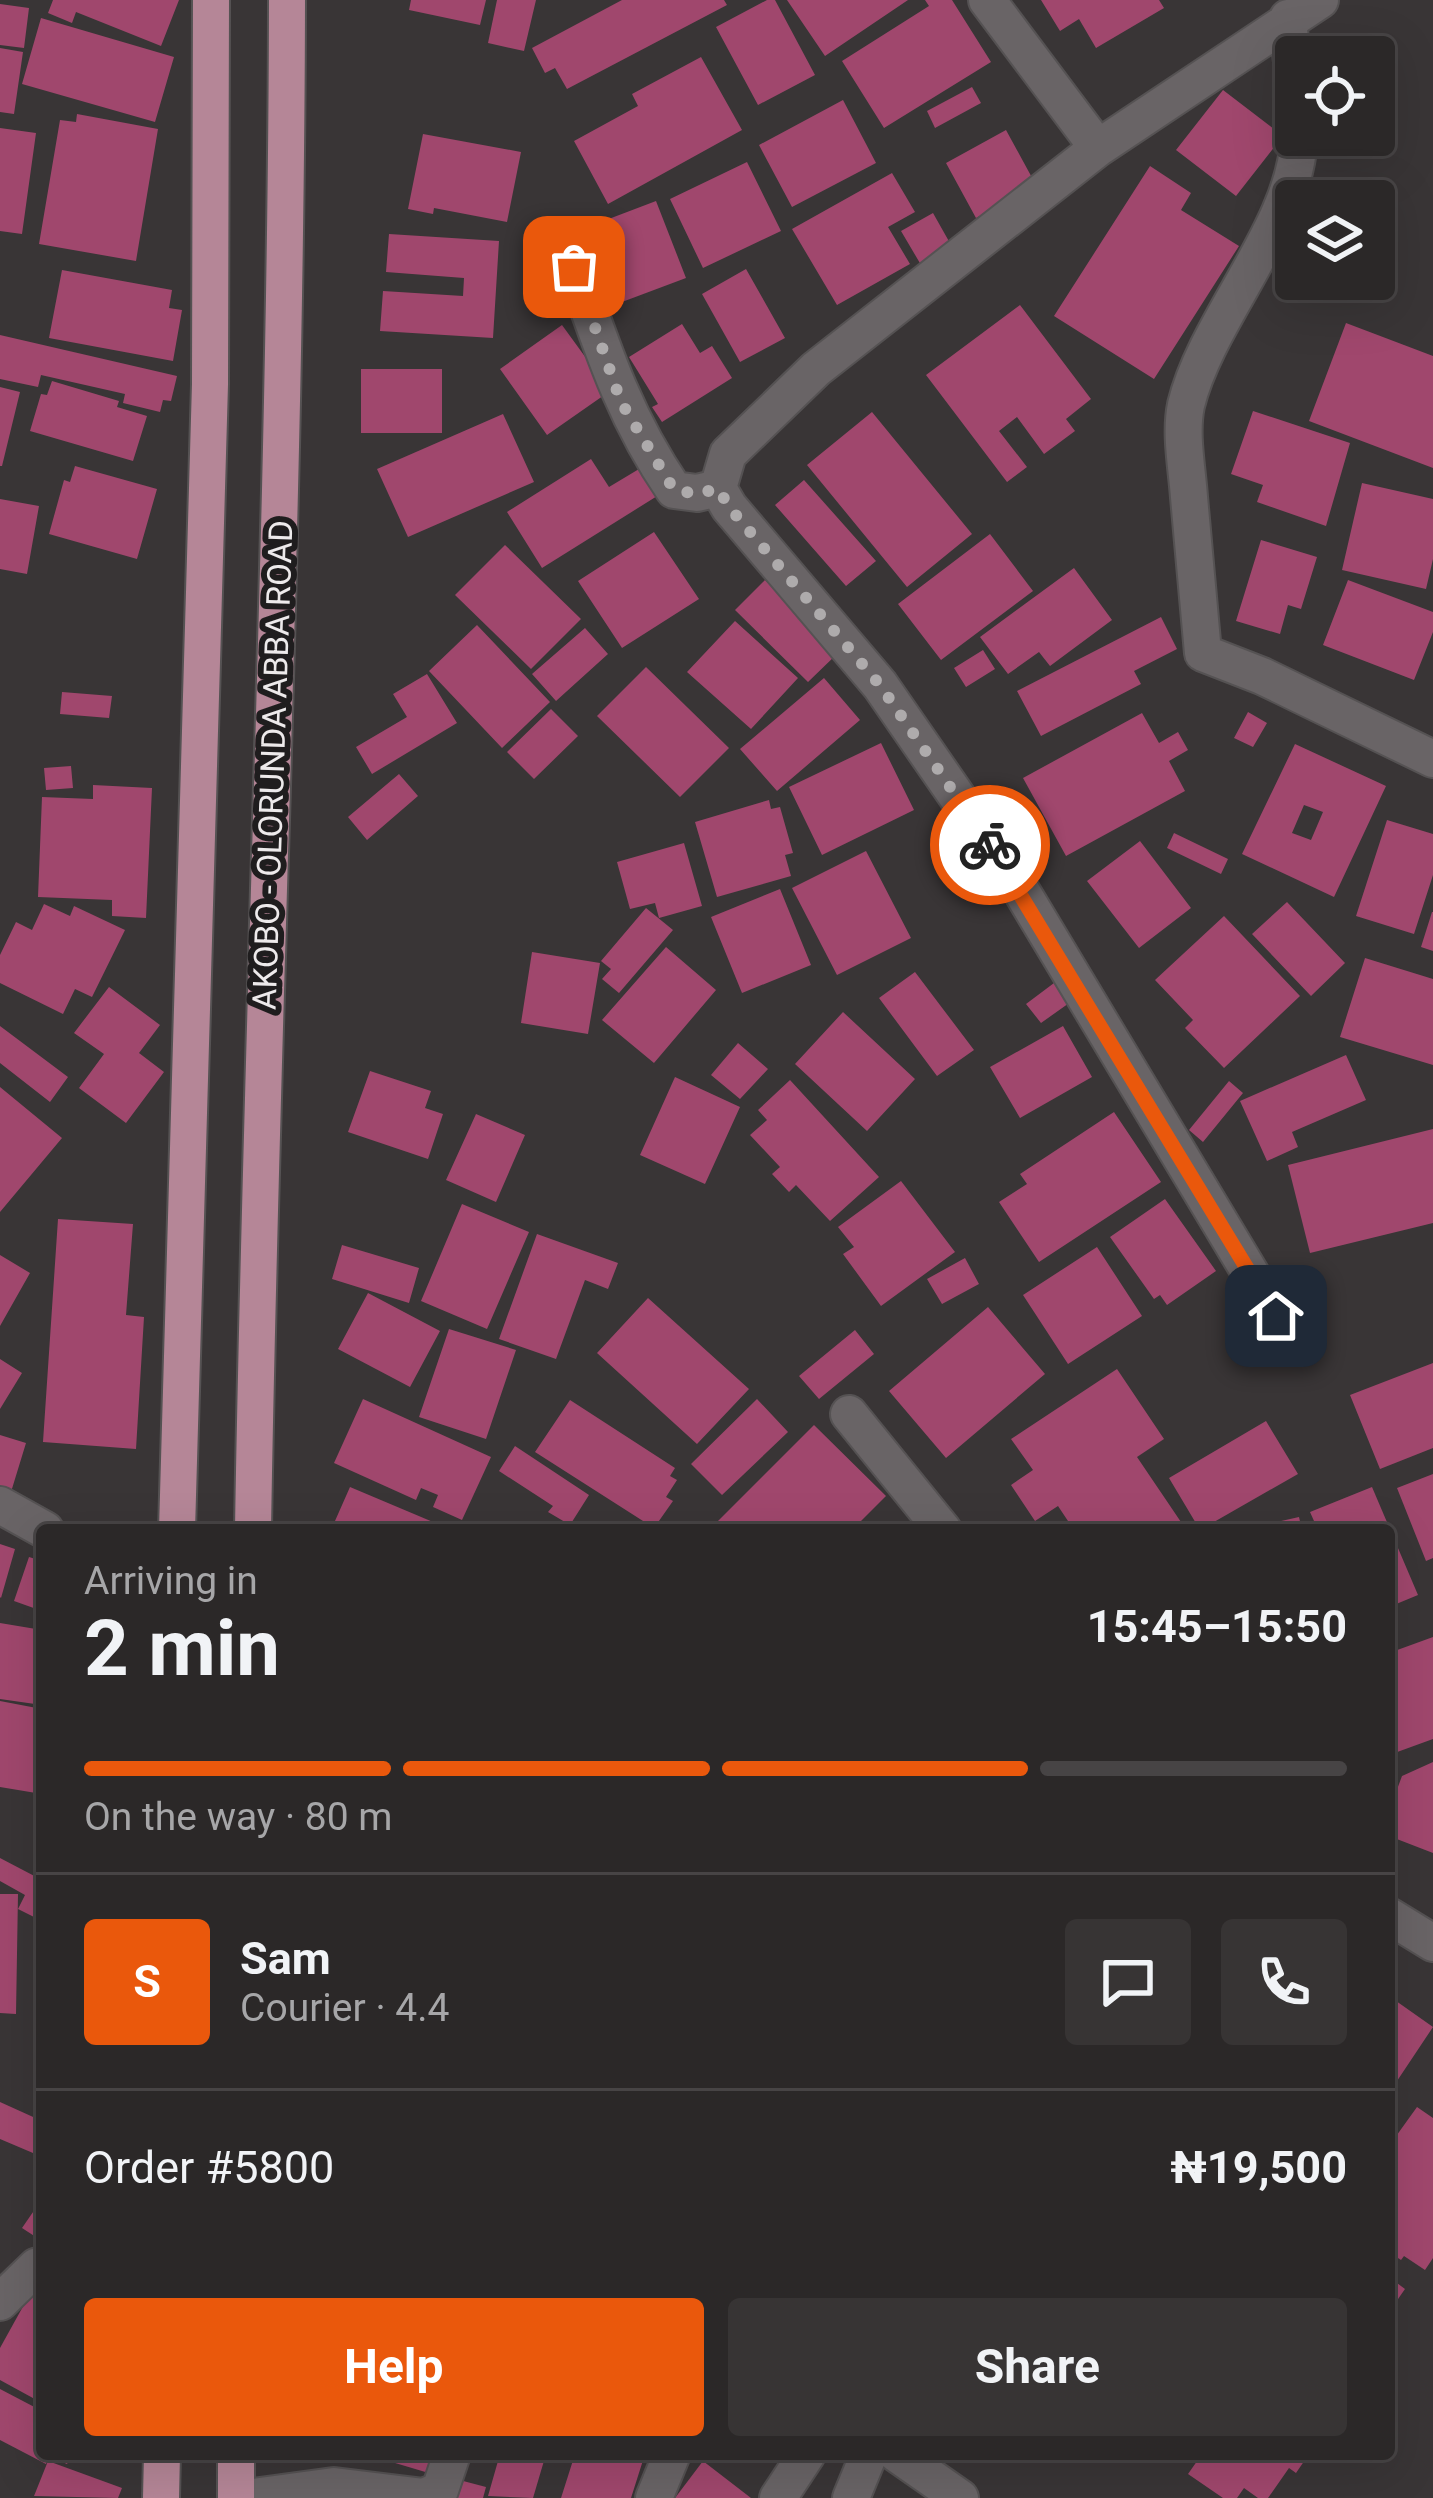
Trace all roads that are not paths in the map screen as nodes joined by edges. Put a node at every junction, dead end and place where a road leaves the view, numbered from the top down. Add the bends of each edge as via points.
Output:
1 (211, 0) edge
2 (287, 0) edge
3 (987, 0) edge
4 (1304, 9) edge
5 (1098, 148) junction
6 (1294, 156) edge
7 (574, 267) dead end
8 (718, 488) junction
9 (1433, 759) edge
10 (1276, 1316) dead end
11 (849, 1414) dead end
12 (0, 1505) edge
13 (177, 1524) edge
14 (253, 1524) edge
15 (938, 1524) edge
16 (36, 1525) edge
17 (1395, 1920) edge
18 (1433, 1943) edge
19 (36, 2267) edge
20 (0, 2302) edge
21 (162, 2460) edge
22 (236, 2460) edge
23 (450, 2460) edge
24 (670, 2460) edge
25 (867, 2460) edge
26 (906, 2460) edge
27 (336, 2470) edge
28 (161, 2498) edge
29 (236, 2498) edge
30 (247, 2498) edge
31 (654, 2498) edge
32 (851, 2498) edge
33 (960, 2498) edge

1 - 13 main road via 210,384
2 - 14 main road, AKOBO - OLORUNDA ABBA ROAD via 286,341
3 - 5 street
4 - 5 street
5 - 8 street via 817,369 728,454
6 - 9 street via 1285,194 1205,351 1185,409 1203,653
7 - 8 street via 621,402 649,454 674,490
8 - 10 street via 880,685 1016,882
11 - 15 street
12 - 16 street
17 - 18 street
19 - 20 street
21 - 28 main road
22 - 29 main road
23 - 27 street via 433,2495 405,2496
24 - 31 street
25 - 32 street
26 - 33 street
27 - 30 street

